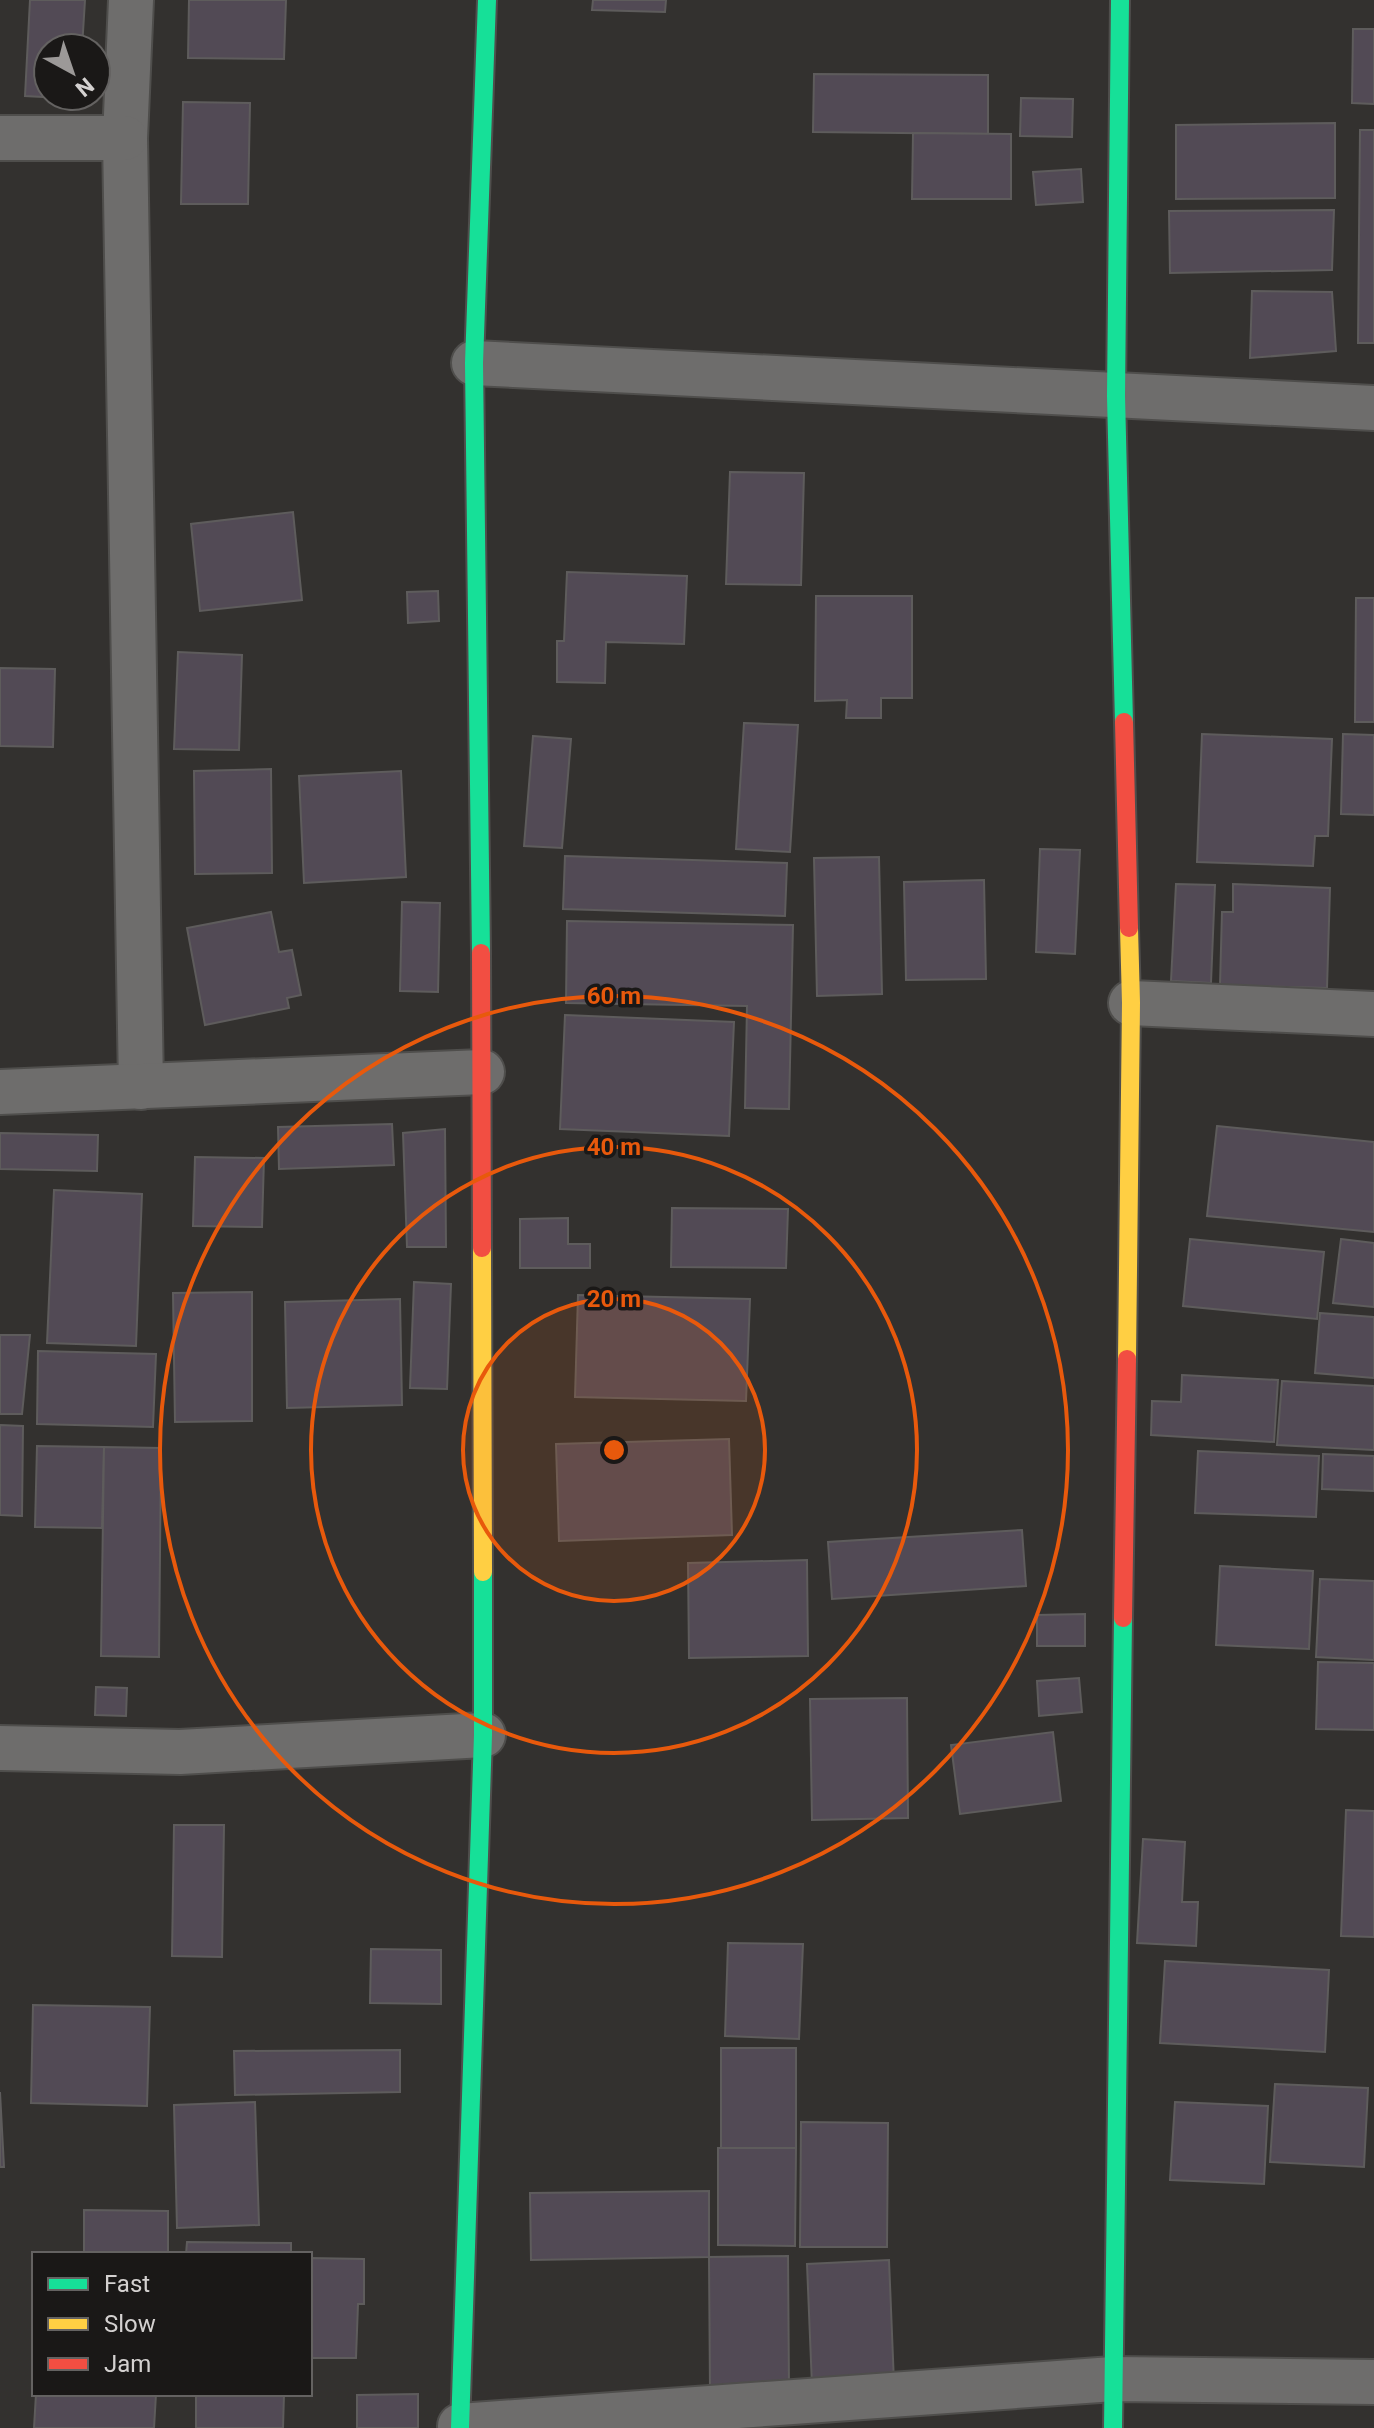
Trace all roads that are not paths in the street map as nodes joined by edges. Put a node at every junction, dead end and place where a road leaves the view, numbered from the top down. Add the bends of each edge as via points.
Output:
1 (131, 0) edge
2 (487, 0) edge
3 (1120, 0) edge
4 (0, 138) edge
5 (125, 138) junction
6 (474, 363) junction
7 (1116, 396) junction
8 (1374, 408) edge
9 (1131, 1003) junction
10 (1374, 1014) edge
11 (482, 1072) junction
12 (141, 1087) junction
13 (0, 1092) edge
14 (483, 1735) junction
15 (0, 1748) edge
16 (1113, 2379) junction
17 (1374, 2382) edge
18 (460, 2427) edge
19 (1113, 2428) edge

1 - 5 street
2 - 6 street
3 - 7 street
4 - 5 street
5 - 12 street
6 - 7 street
6 - 11 street
7 - 8 street
7 - 9 street
9 - 10 street
9 - 16 street
11 - 12 street
11 - 14 street
12 - 13 street
14 - 15 street via 180,1752
14 - 18 street
16 - 17 street
16 - 18 street
16 - 19 street

